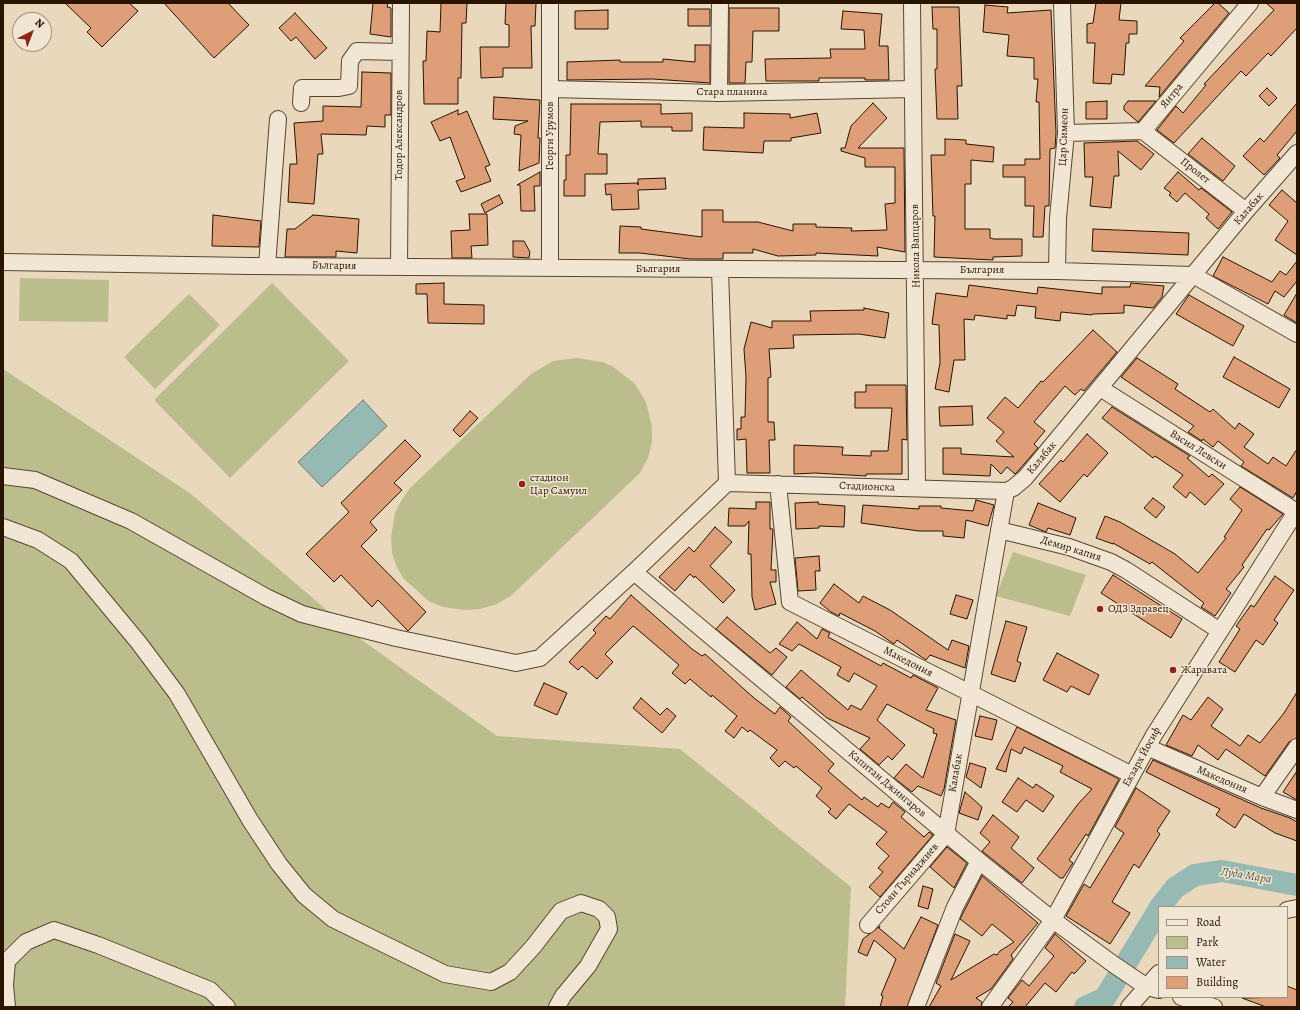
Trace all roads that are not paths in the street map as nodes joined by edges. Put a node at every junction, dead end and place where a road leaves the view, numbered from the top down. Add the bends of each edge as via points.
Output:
1 (401, 3) edge
2 (550, 3) edge
3 (720, 3) edge
4 (912, 3) edge
5 (1062, 3) edge
6 (1250, 3) edge
7 (400, 52) junction
8 (550, 89) junction
9 (913, 89) junction
10 (720, 93) junction
11 (301, 103) dead end
12 (278, 119) dead end
13 (1143, 131) junction
14 (1066, 133) junction
15 (1297, 153) edge
16 (1246, 211) junction
17 (3, 262) edge
18 (267, 266) junction
19 (399, 267) junction
20 (550, 268) junction
21 (720, 269) junction
22 (916, 270) junction
23 (1057, 271) junction
24 (1193, 275) junction
25 (1297, 334) edge
26 (1100, 388) junction
27 (3, 476) edge
28 (727, 483) junction
29 (778, 484) junction
30 (917, 488) junction
31 (1006, 491) junction
32 (1297, 511) edge
33 (3, 527) edge
34 (999, 530) junction
35 (634, 572) junction
36 (1220, 631) junction
37 (971, 693) junction
38 (1147, 747) junction
39 (1297, 747) edge
40 (1132, 775) junction
41 (1262, 797) junction
42 (1297, 810) edge
43 (946, 834) junction
44 (980, 861) junction
45 (1053, 920) junction
46 (868, 925) dead end
47 (1158, 974) edge
48 (1147, 985) edge
49 (1184, 998) edge
50 (7, 1007) edge
51 (226, 1007) edge
52 (557, 1007) edge
53 (916, 1007) edge
54 (990, 1007) edge
55 (1129, 1007) edge
56 (1214, 1007) edge

1 - 7 street, Тодор Александров
2 - 8 street, Георги Урумов
3 - 10 street
4 - 9 street, Никола Вапцаров
5 - 14 street, Цар Симеон
6 - 13 street, Янтра
7 - 11 street via 357,51 350,61 349,86 302,88
7 - 19 street, Тодор Александров
8 - 10 street, Стара планина
8 - 20 street, Георги Урумов
9 - 10 street, Стара планина
9 - 22 street, Никола Вапцаров
12 - 18 street
13 - 14 street
13 - 16 street, Пролет
14 - 23 street, Цар Симеон via 1058,218
15 - 16 street, Калабак
16 - 24 street, Калабак
17 - 18 street, България
18 - 19 street, България
19 - 20 street, България
20 - 21 street, България
21 - 22 street, България
21 - 28 street
22 - 23 street, България
22 - 30 street, Никола Вапцаров
23 - 24 street, България
24 - 25 street, България
24 - 26 street, Калабак
26 - 31 street, Калабак via 1025,478
26 - 32 street, Васил Левски
27 - 35 street via 35,480 132,521 266,597 302,614 396,638 516,663 540,658
28 - 29 street, Стадионска
28 - 35 street
29 - 30 street, Стадионска
29 - 37 street, Македония via 790,602
30 - 31 street, Стадионска
31 - 34 street, Калабак
32 - 36 street, Екзарх Йосиф
33 - 52 street via 38,540 71,561 177,694 250,820 279,864 304,895 333,919 445,974 491,982 510,972 561,911 581,903 599,909 607,917 608,929 588,966
34 - 36 street, Демир капия via 1069,547 1111,562
34 - 37 street, Калабак
35 - 43 street, Капитан Джингаров
36 - 38 street, Екзарх Йосиф
37 - 40 street, Македония
37 - 43 street, Калабак
38 - 40 street, Екзарх Йосиф
38 - 41 street, Македония
39 - 41 street
40 - 45 street, Екзарх Йосиф
41 - 42 street, Македония
43 - 44 street, Капитан Джингаров
43 - 46 street, Стоян Търнаджиев
44 - 45 street, Капитан Джингаров
44 - 53 street via 955,907
45 - 48 street, Капитан Джингаров via 1113,964
45 - 54 street, Екзарх Йосиф
47 - 48 street
48 - 55 street
49 - 56 street
50 - 51 street via 7,961 26,942 54,930 210,990

